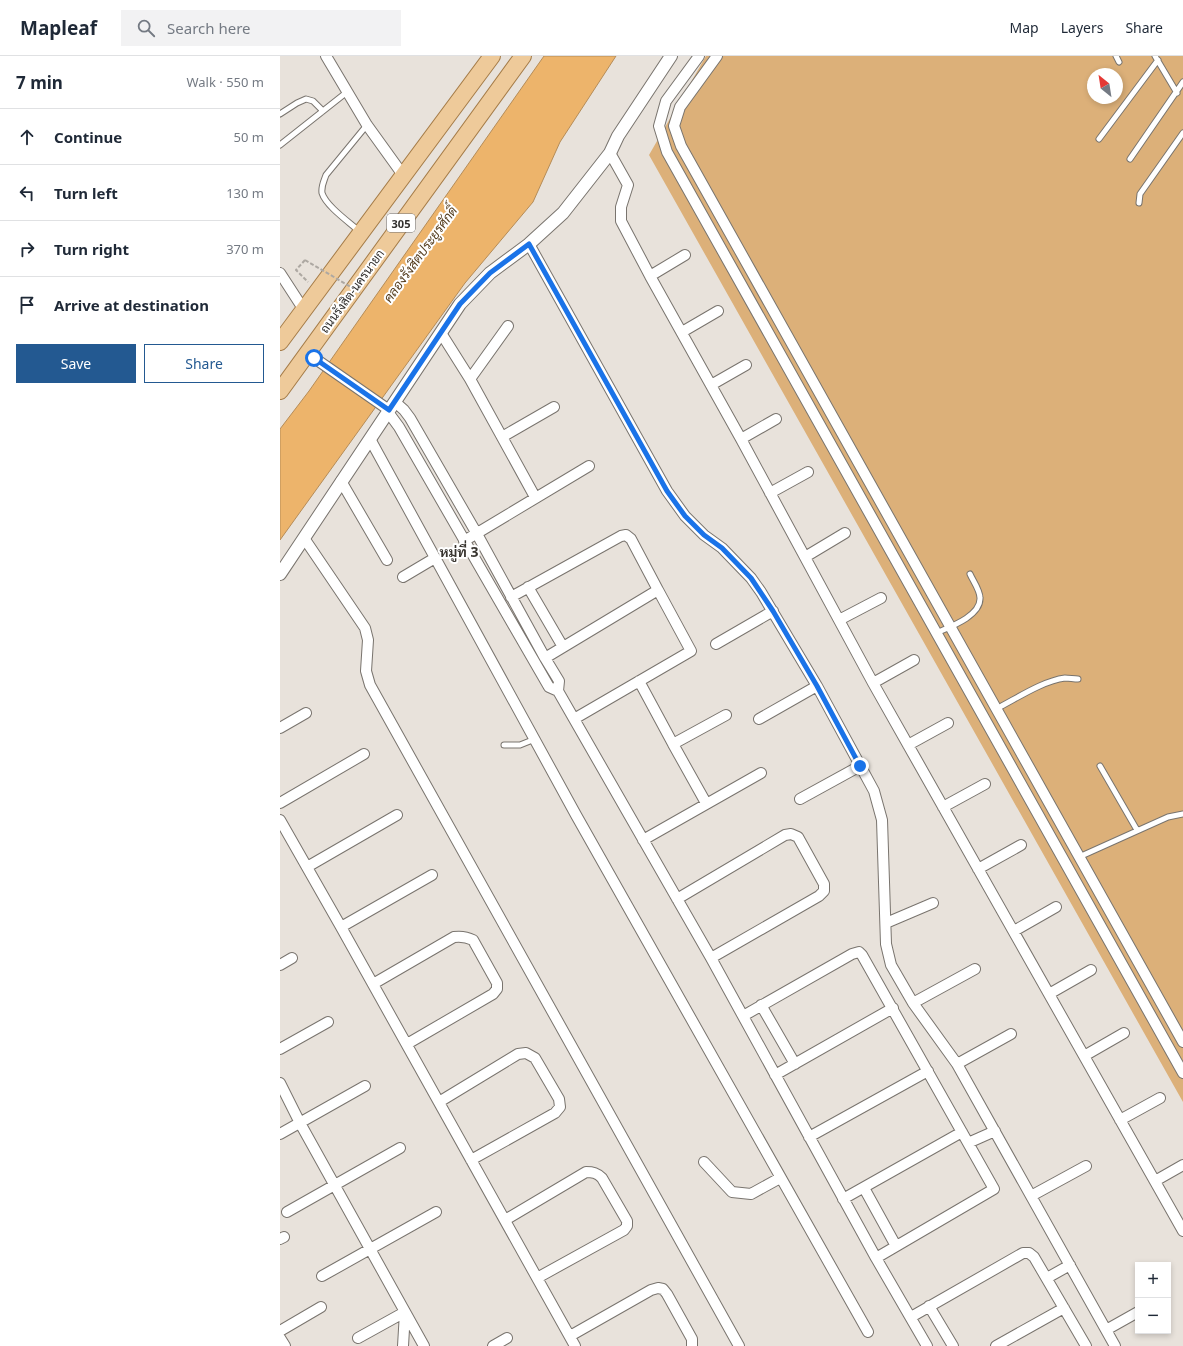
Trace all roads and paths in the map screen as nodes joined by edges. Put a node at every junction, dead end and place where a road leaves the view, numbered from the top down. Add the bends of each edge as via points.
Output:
1 (326, 56) edge
2 (492, 56) edge
3 (523, 56) edge
4 (671, 56) edge
5 (699, 56) edge
6 (717, 56) edge
7 (1116, 56) edge
8 (1157, 58) edge
9 (1119, 62) dead end
10 (1183, 82) edge
11 (347, 92) junction
12 (1177, 93) junction
13 (323, 111) junction
14 (280, 114) edge
15 (367, 125) junction
16 (1183, 133) edge
17 (1099, 139) dead end
18 (280, 145) edge
19 (610, 153) junction
20 (1130, 159) dead end
21 (403, 175) junction
22 (1139, 203) dead end
23 (360, 232) junction
24 (529, 244) junction
25 (742, 254) junction
26 (685, 255) dead end
27 (729, 262) junction
28 (280, 273) edge
29 (650, 276) junction
30 (318, 292) junction
31 (361, 294) dead end
32 (304, 310) junction
33 (718, 311) dead end
34 (508, 326) dead end
35 (682, 332) junction
36 (441, 333) junction
37 (280, 342) edge
38 (310, 356) junction
39 (746, 365) dead end
40 (470, 379) junction
41 (711, 385) junction
42 (280, 390) edge
43 (388, 407) junction
44 (554, 407) dead end
45 (776, 419) dead end
46 (502, 437) junction
47 (844, 438) junction
48 (370, 439) junction
49 (741, 439) junction
50 (830, 445) junction
51 (589, 466) dead end
52 (808, 472) dead end
53 (341, 481) junction
54 (770, 493) junction
55 (535, 497) junction
56 (845, 533) dead end
57 (477, 534) junction
58 (304, 538) junction
59 (464, 541) junction
60 (805, 557) junction
61 (436, 558) junction
62 (387, 560) dead end
63 (280, 574) edge
64 (970, 574) dead end
65 (403, 577) dead end
66 (528, 587) junction
67 (658, 590) junction
68 (511, 597) junction
69 (881, 598) dead end
70 (773, 611) junction
71 (839, 620) junction
72 (950, 627) junction
73 (936, 633) junction
74 (716, 644) dead end
75 (563, 647) junction
76 (545, 658) junction
77 (914, 660) dead end
78 (1078, 679) dead end
79 (639, 681) junction
80 (873, 683) junction
81 (817, 686) junction
82 (558, 691) junction
83 (996, 709) junction
84 (306, 713) dead end
85 (726, 715) dead end
86 (574, 719) junction
87 (759, 719) dead end
88 (948, 723) dead end
89 (280, 728) edge
90 (535, 739) junction
91 (673, 744) junction
92 (504, 745) dead end
93 (908, 745) junction
94 (364, 754) dead end
95 (860, 766) junction
96 (1100, 766) dead end
97 (761, 773) dead end
98 (984, 784) dead end
99 (800, 799) dead end
100 (280, 803) edge
101 (706, 803) junction
102 (943, 807) junction
103 (1183, 814) edge
104 (397, 816) dead end
105 (1056, 817) junction
106 (280, 820) edge
107 (1043, 824) junction
108 (1137, 830) junction
109 (643, 840) junction
110 (1021, 845) dead end
111 (1079, 857) junction
112 (307, 867) junction
113 (978, 869) junction
114 (432, 875) dead end
115 (677, 899) junction
116 (933, 903) dead end
117 (1056, 907) dead end
118 (886, 923) junction
119 (341, 927) junction
120 (1014, 931) junction
121 (292, 958) dead end
122 (711, 958) junction
123 (280, 965) edge
124 (975, 969) dead end
125 (1091, 970) dead end
126 (373, 984) junction
127 (1049, 994) junction
128 (913, 1003) junction
129 (762, 1005) junction
130 (893, 1008) junction
131 (1164, 1009) junction
132 (743, 1016) junction
133 (1151, 1017) junction
134 (328, 1022) dead end
135 (1124, 1033) dead end
136 (1011, 1034) dead end
137 (1183, 1042) edge
138 (407, 1044) junction
139 (280, 1049) edge
140 (1084, 1056) junction
141 (795, 1064) junction
142 (957, 1064) junction
143 (928, 1071) junction
144 (1183, 1073) edge
145 (775, 1075) junction
146 (280, 1083) edge
147 (365, 1086) dead end
148 (1160, 1098) dead end
149 (439, 1102) junction
150 (1120, 1120) junction
151 (300, 1123) junction
152 (995, 1131) junction
153 (962, 1132) junction
154 (280, 1134) edge
155 (809, 1137) junction
156 (968, 1143) junction
157 (400, 1148) dead end
158 (471, 1160) junction
159 (704, 1162) dead end
160 (1183, 1165) edge
161 (1086, 1166) dead end
162 (780, 1178) junction
163 (1155, 1181) junction
164 (334, 1185) junction
165 (864, 1188) junction
166 (1031, 1196) junction
167 (843, 1199) junction
168 (287, 1212) dead end
169 (436, 1212) dead end
170 (505, 1220) junction
171 (1183, 1231) edge
172 (896, 1246) junction
173 (370, 1249) junction
174 (876, 1258) junction
175 (1070, 1265) junction
176 (322, 1276) dead end
177 (537, 1278) junction
178 (1046, 1278) junction
179 (929, 1306) junction
180 (321, 1307) dead end
181 (1064, 1308) junction
182 (405, 1312) junction
183 (1135, 1314) edge
184 (911, 1317) junction
185 (1106, 1330) junction
186 (280, 1331) edge
187 (868, 1332) dead end
188 (570, 1336) junction
189 (280, 1338) edge
190 (358, 1338) dead end
191 (507, 1338) dead end
192 (284, 1346) edge
193 (403, 1346) edge
194 (424, 1346) edge
195 (493, 1346) edge
196 (576, 1346) edge
197 (692, 1346) edge
198 (739, 1346) edge
199 (927, 1346) edge
200 (952, 1346) edge
201 (996, 1346) edge
202 (1086, 1346) edge
203 (1115, 1346) edge

1 - 11 street
2 - 21 main road, 305
3 - 38 main road, ถนนรังสิต-นครนายก / 305
4 - 19 street via 618,136
5 - 27 street via 666,100 659,126 667,152
6 - 25 street via 680,107 674,126 681,146
7 - 9 lane
8 - 12 lane
8 - 17 lane
10 - 12 lane
11 - 13 lane
11 - 15 street
12 - 20 lane
13 - 14 lane via 306,99
13 - 18 lane
15 - 21 street
15 - 23 lane via 326,175 322,184 322,193 327,203
16 - 22 lane via 1140,194
19 - 24 street via 562,213
19 - 29 street via 628,185 621,207 621,221
21 - 23 main road, 305
23 - 30 main road, 305
24 - 36 street via 480,283 460,304
24 - 70 street via 667,491 685,516 722,548 751,578
25 - 27 street
25 - 47 street
26 - 29 street
27 - 50 street
28 - 32 street
29 - 35 street
30 - 31 path, bridge via 296,270 305,260
30 - 32 main road, 305
32 - 37 main road, 305
33 - 35 street
34 - 40 street
35 - 41 street
36 - 40 street
36 - 43 street
38 - 42 main road, ถนนรังสิต-นครนายก / 305
38 - 43 street
39 - 41 street
40 - 46 street
41 - 49 street
43 - 48 street
43 - 57 street via 404,410 410,418
43 - 59 street
44 - 46 street
45 - 49 street
46 - 55 street
47 - 50 street
47 - 72 street
48 - 53 street
48 - 61 street
49 - 54 street
50 - 73 street
51 - 55 street
52 - 54 street
53 - 58 street
53 - 62 street
54 - 60 street
55 - 57 street
56 - 60 street
57 - 59 street
57 - 68 street
58 - 63 street
58 - 198 street via 365,628 368,640 366,671 370,685
59 - 82 street via 549,687
60 - 71 street
61 - 65 street
61 - 90 street
64 - 72 lane via 980,597 978,606 973,614
66 - 67 street via 626,534
66 - 68 street
66 - 75 street
67 - 75 street
67 - 79 street via 691,651
68 - 76 street
69 - 71 street
70 - 74 street
70 - 81 street
71 - 80 street
72 - 73 lane
72 - 83 street
73 - 107 street
75 - 76 street
76 - 82 street via 559,681
77 - 80 street
78 - 83 lane via 1053,681
79 - 86 street
79 - 91 street
80 - 93 street
81 - 87 street
81 - 95 street
82 - 86 street
83 - 105 street
84 - 89 street
85 - 91 street
86 - 109 street
88 - 93 street
90 - 92 lane via 520,745
90 - 162 street
91 - 101 street
93 - 102 street
94 - 100 street
95 - 99 street
95 - 118 street via 874,791 882,820
96 - 108 lane
97 - 101 street
98 - 102 street
101 - 109 street
102 - 113 street
103 - 108 lane via 1168,816
104 - 112 street
105 - 107 street
105 - 111 street
106 - 112 street
107 - 133 street
108 - 111 lane
109 - 115 street
110 - 113 street
111 - 131 street
112 - 119 street
113 - 120 street
114 - 119 street
115 - 122 street
115 - 122 street via 785,835 792,834 798,837 824,884 824,891
116 - 118 street
117 - 120 street
118 - 128 street via 886,944 891,965
119 - 126 street
120 - 127 street
121 - 123 street
122 - 132 street
124 - 128 street
125 - 127 street
126 - 138 street
126 - 138 street via 454,938 467,937 477,946 497,982 497,989 493,994
127 - 140 street
128 - 142 street
129 - 130 street via 859,952
129 - 132 street
129 - 141 street
130 - 141 street
130 - 143 street
131 - 133 street
131 - 137 street
132 - 145 street
133 - 144 street
134 - 139 street
135 - 140 street
136 - 142 street
138 - 149 street
140 - 150 street
141 - 145 street
142 - 152 street
143 - 153 street
143 - 155 street
145 - 155 street
146 - 151 street
147 - 151 street
148 - 150 street
149 - 158 street
149 - 158 street via 518,1054 526,1053 535,1058 559,1099 560,1107 555,1113
150 - 163 street
151 - 154 street
151 - 164 street
152 - 156 street
152 - 166 street
153 - 156 street
153 - 165 street
155 - 167 street
156 - 172 street via 994,1189
157 - 164 street
158 - 170 street
159 - 162 street via 732,1192 751,1194
160 - 163 street
161 - 166 street
162 - 187 street
163 - 171 street
164 - 168 street
164 - 173 street
165 - 167 street
165 - 172 street
166 - 175 street
167 - 174 street
169 - 173 street
170 - 177 street
170 - 177 street via 586,1172 592,1172 602,1178 627,1221 624,1230
172 - 174 street
173 - 176 street
173 - 182 street
174 - 184 street
175 - 178 street
175 - 185 street
177 - 188 street
178 - 179 street via 1034,1257 1029,1253 1023,1253
178 - 181 street
179 - 184 street
179 - 200 street
180 - 186 street
181 - 201 street
181 - 202 street
182 - 190 street
182 - 193 street
182 - 194 street
183 - 185 street
184 - 199 street
185 - 203 street
188 - 196 street
188 - 197 street via 658,1288 667,1294 692,1339
189 - 192 street
191 - 195 street

